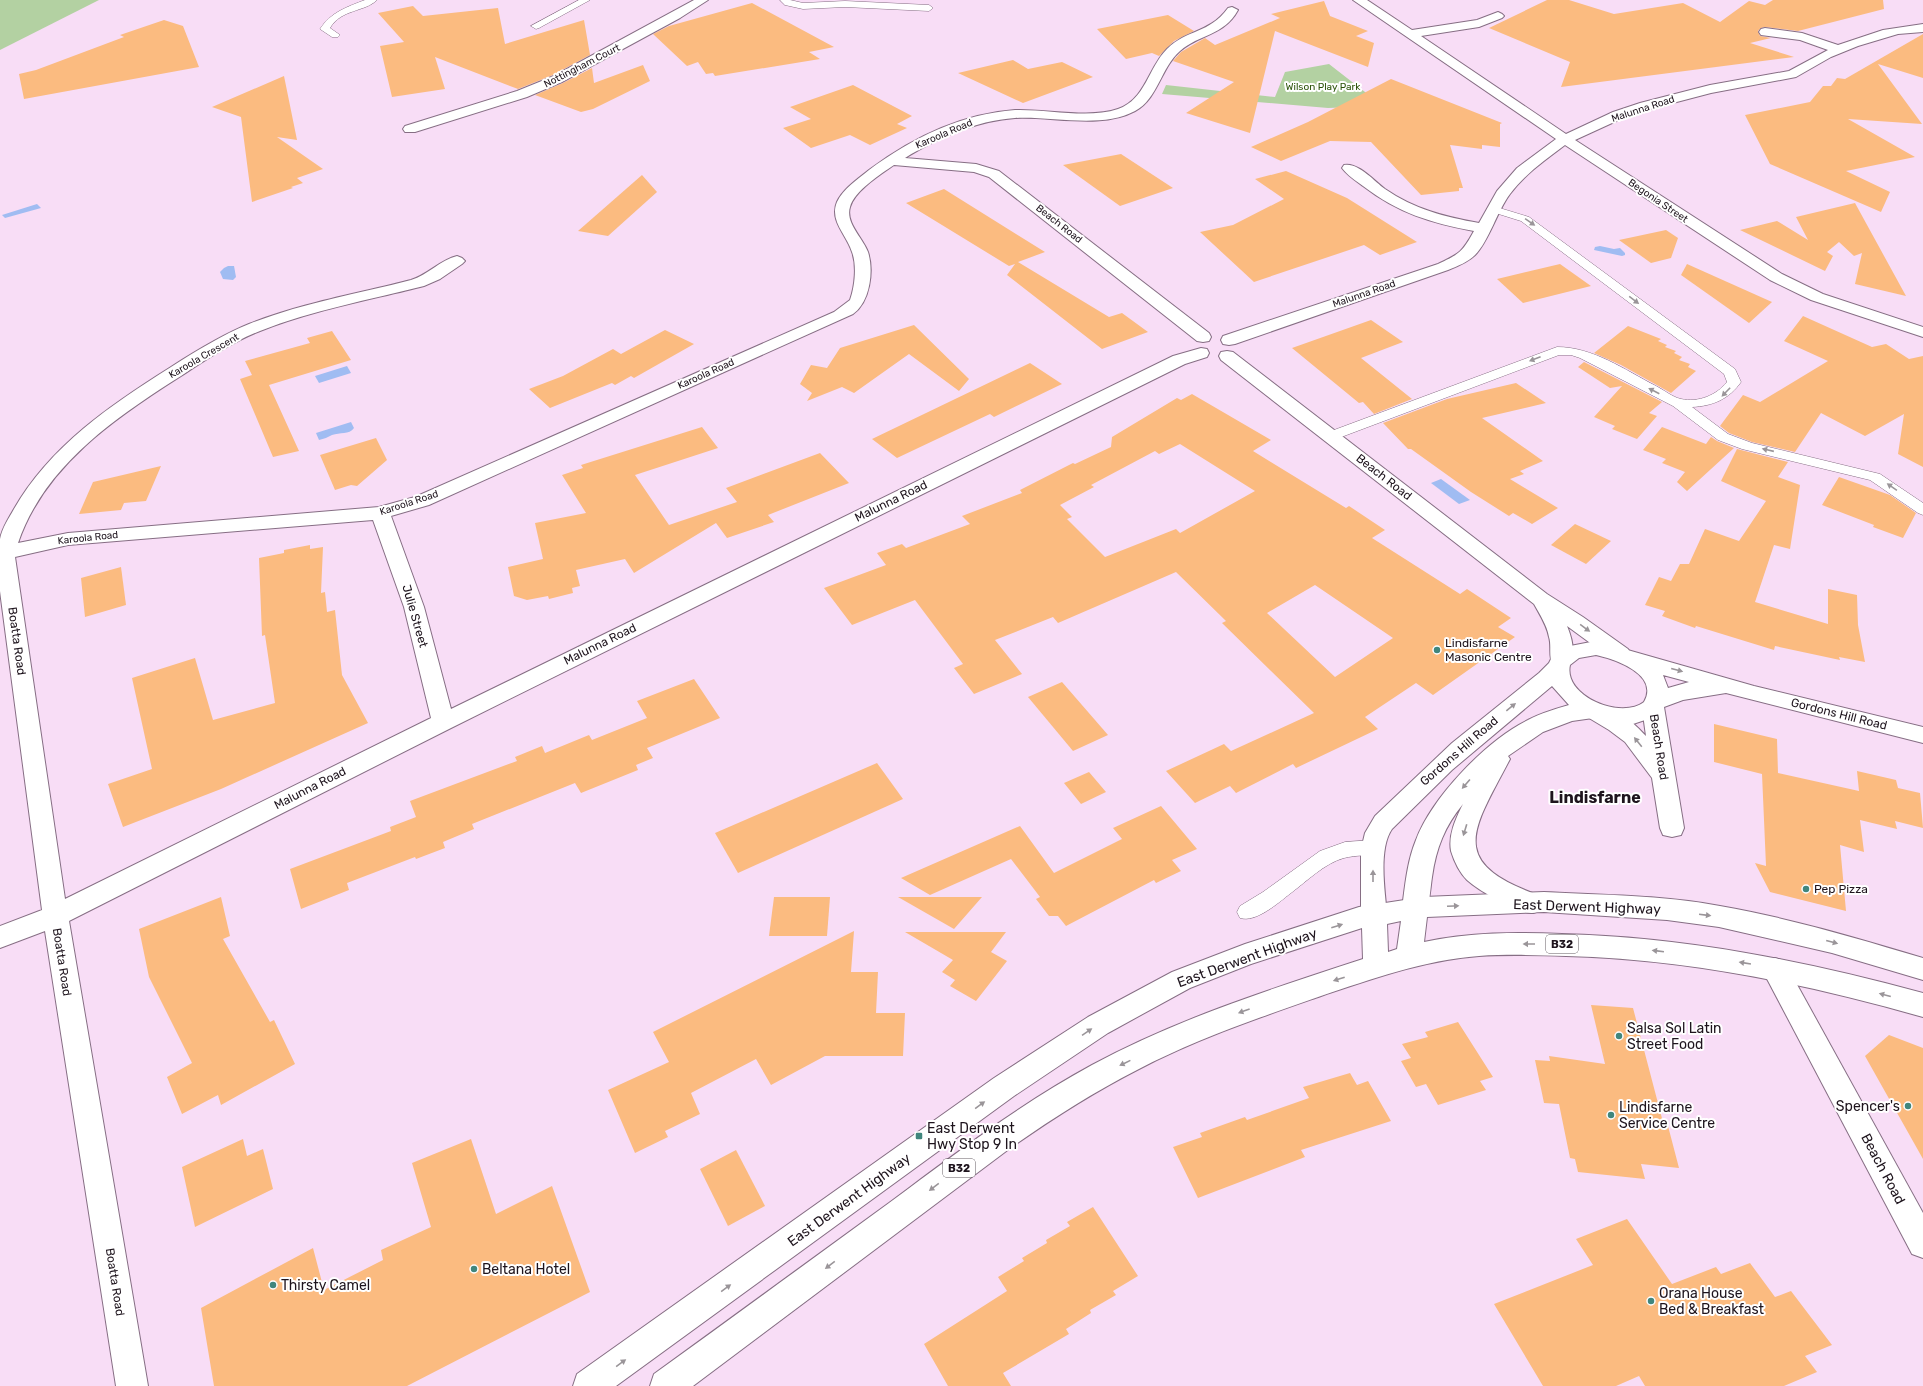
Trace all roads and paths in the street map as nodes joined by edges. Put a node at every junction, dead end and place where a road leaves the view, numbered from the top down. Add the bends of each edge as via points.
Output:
1 (374, 0) edge
2 (586, 0) edge
3 (702, 0) edge
4 (784, 0) edge
5 (1358, 0) edge
6 (929, 8) dead end
7 (1232, 10) dead end
8 (1498, 16) dead end
9 (536, 26) dead end
10 (1923, 28) edge
11 (1765, 32) dead end
12 (1412, 34) junction
13 (335, 35) dead end
14 (1840, 50) junction
15 (410, 130) dead end
16 (1565, 139) junction
17 (893, 161) junction
18 (1350, 168) dead end
19 (1493, 209) junction
20 (1484, 229) junction
21 (456, 261) dead end
22 (1923, 332) edge
23 (1202, 345) junction
24 (1228, 348) junction
25 (1678, 403) junction
26 (1330, 436) junction
27 (1923, 510) edge
28 (380, 513) junction
29 (5, 543) edge
30 (1540, 599) junction
31 (1623, 655) junction
32 (1560, 664) junction
33 (1754, 694) junction
34 (1654, 704) junction
35 (1595, 711) junction
36 (443, 722) junction
37 (1923, 735) edge
38 (1506, 744) junction
39 (1666, 787) junction
40 (1672, 828) dead end
41 (1374, 846) junction
42 (1532, 903) junction
43 (1414, 909) junction
44 (1247, 912) dead end
45 (1374, 915) junction
46 (54, 916) junction
47 (0, 937) edge
48 (1409, 957) junction
49 (1376, 966) junction
50 (1775, 968) junction
51 (1923, 969) edge
52 (1923, 1005) edge
53 (1923, 1243) edge
54 (132, 1386) edge
55 (589, 1386) edge
56 (666, 1386) edge

1 - 13 lane via 333,18 325,29
2 - 9 lane
3 - 15 street, Nottingham Court via 558,79 522,94
4 - 6 lane via 803,6 845,4
5 - 12 street, Begonia Street
7 - 17 street, Karoola Road via 1230,16 1222,22 1170,52 1144,96 1130,109 1104,114 1029,114 984,118 929,138 908,149
8 - 12 street via 1479,23
10 - 14 street, Malunna Road via 1890,32
11 - 14 street via 1802,37
12 - 16 street, Begonia Street
14 - 16 street, Malunna Road via 1817,59 1800,72 1710,89 1645,106
16 - 19 street, Malunna Road via 1522,171
16 - 22 street, Begonia Street via 1776,277 1840,306
17 - 23 street, Beach Road via 976,168 994,174
17 - 28 street, Karoola Road via 853,188 845,198 842,209 844,222 861,253 861,289 858,299 851,308 422,500
18 - 20 street via 1371,186 1405,207 1424,215
19 - 20 street, Malunna Road
19 -> 25 lane via 1525,219 1730,372 1733,377 1733,384 1721,397 1713,401
20 - 24 street, Malunna Road via 1471,251 1443,268
21 - 29 street, Karoola Crescent via 434,276 418,282 307,310 255,328 236,336 179,370 100,423 71,451 45,478 21,509
23 - 24 street via 1214,336
23 - 36 street, Malunna Road via 1179,360
24 - 26 street, Beach Road
25 -> 26 lane via 1585,355 1572,351 1557,351
27 -> 25 lane via 1875,477 1747,446 1722,437
26 - 30 street, Beach Road
28 - 29 street, Karoola Road via 68,539 32,546
28 - 36 street, Julie Street via 414,607
29 - 46 street, Boatta Road
30 -> 31 street, Beach Road
30 - 32 street, Beach Road via 1555,620 1561,634 1563,650
31 - 32 street via 1596,648 1585,649 1575,651
31 -> 33 street, Gordons Hill Road
31 - 34 street via 1642,666 1653,678 1658,690
32 - 35 street via 1558,678 1565,690 1576,702
41 -> 32 street, Gordons Hill Road via 1381,826 1415,790 1446,760 1547,678
33 - 34 street, Gordons Hill Road via 1718,688 1695,688 1670,695
33 - 37 street, Gordons Hill Road
34 - 35 street via 1635,716 1623,717
34 - 39 street, Beach Road
35 - 38 street via 1570,713 1549,719
39 -> 35 street, Beach Road via 1658,769 1632,734
36 - 46 street, Malunna Road
38 -> 42 street via 1470,816 1462,845 1467,860 1490,884
38 -> 43 street via 1465,784 1434,828 1421,864
39 - 40 street, Beach Road
41 - 44 lane via 1344,850 1327,856
45 -> 41 street, Gordons Hill Road
43 -> 42 street, East Derwent Highway
42 -> 51 street, East Derwent Highway via 1667,910 1719,916 1832,942
43 - 45 street, East Derwent Highway
43 - 48 street
45 - 49 street, Gordons Hill Road
55 -> 45 street, East Derwent Highway via 1004,1087 1098,1025 1181,980 1245,955
46 - 47 street, Malunna Road
46 - 54 street, Boatta Road
48 - 49 street, B32
50 -> 48 street, B32 via 1676,953 1575,944 1467,946
49 -> 56 street, B32 via 1192,1031 1102,1074 1030,1118 972,1159
52 -> 50 street, B32
50 - 53 street, Beach Road

